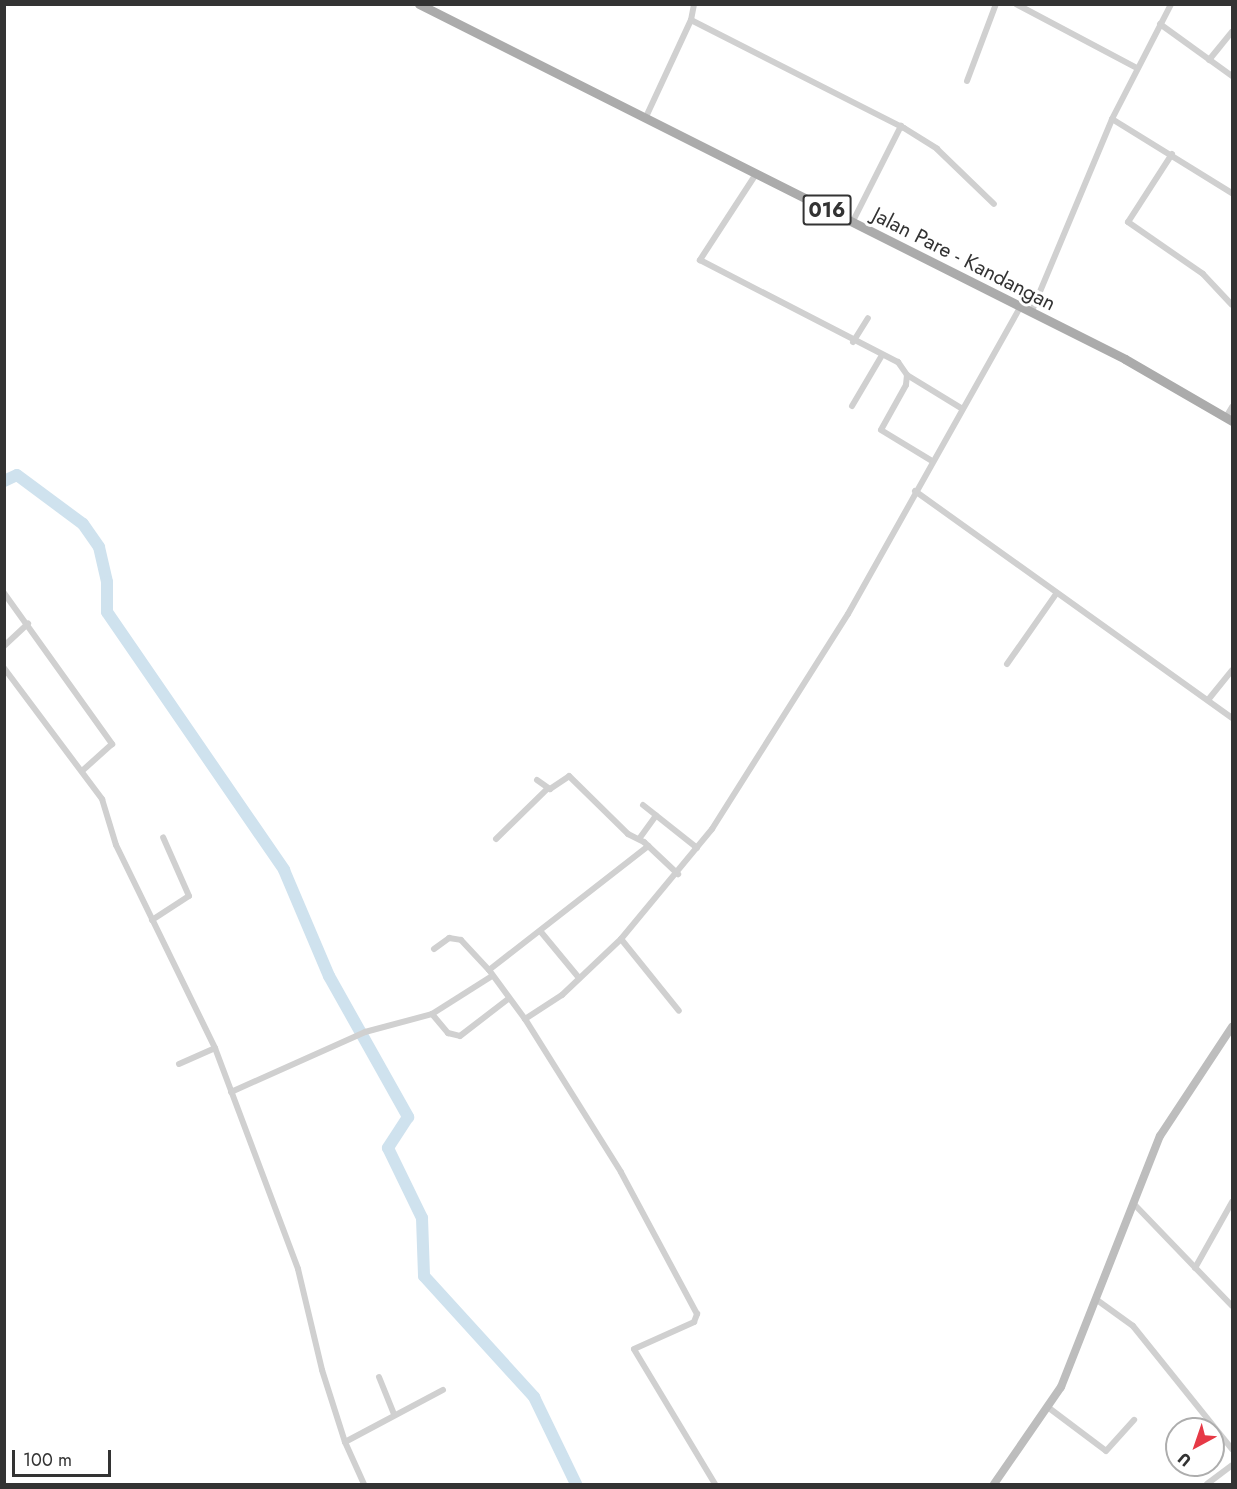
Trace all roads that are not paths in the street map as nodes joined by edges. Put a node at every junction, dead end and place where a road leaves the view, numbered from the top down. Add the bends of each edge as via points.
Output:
1 (419, 4) edge
2 (694, 4) edge
3 (996, 4) edge
4 (1016, 4) edge
5 (1171, 4) edge
6 (691, 20) junction
7 (1160, 24) junction
8 (1233, 32) edge
9 (1209, 60) junction
10 (1137, 68) junction
11 (1232, 75) edge
12 (967, 81) dead end
13 (645, 119) junction
14 (1112, 119) junction
15 (901, 126) junction
16 (1172, 154) junction
17 (756, 174) junction
18 (1233, 193) edge
19 (994, 204) dead end
20 (852, 223) junction
21 (1233, 305) edge
22 (1020, 308) junction
23 (1031, 313) junction
24 (868, 318) dead end
25 (853, 342) junction
26 (882, 355) junction
27 (907, 375) junction
28 (852, 406) dead end
29 (1233, 407) edge
30 (961, 408) junction
31 (1229, 419) edge
32 (932, 460) junction
33 (915, 491) junction
34 (4, 593) edge
35 (1056, 594) junction
36 (28, 624) junction
37 (4, 646) edge
38 (1007, 664) dead end
39 (4, 668) edge
40 (1233, 670) edge
41 (1208, 700) junction
42 (1233, 718) edge
43 (82, 771) junction
44 (537, 780) dead end
45 (547, 789) junction
46 (643, 805) dead end
47 (656, 816) junction
48 (162, 837) dead end
49 (496, 838) dead end
50 (639, 839) junction
51 (648, 846) junction
52 (697, 848) junction
53 (678, 874) junction
54 (152, 920) junction
55 (541, 932) junction
56 (621, 939) junction
57 (434, 949) dead end
58 (491, 973) junction
59 (579, 978) junction
60 (508, 999) junction
61 (679, 1011) dead end
62 (432, 1014) junction
63 (525, 1019) junction
64 (1233, 1027) edge
65 (215, 1048) junction
66 (179, 1064) dead end
67 (231, 1092) junction
68 (1233, 1202) edge
69 (1132, 1203) junction
70 (1195, 1268) junction
71 (1097, 1300) junction
72 (1233, 1306) edge
73 (379, 1377) dead end
74 (443, 1390) dead end
75 (1049, 1407) junction
76 (394, 1414) junction
77 (1134, 1420) dead end
78 (345, 1442) junction
79 (1233, 1449) edge
80 (1233, 1465) edge
81 (364, 1485) edge
82 (715, 1485) edge
83 (994, 1485) edge
84 (1207, 1485) edge

1 - 13 main road, Jalan Pare - Kandangan / 016
2 - 6 street
3 - 12 street
4 - 10 street
5 - 7 street
6 - 13 street
6 - 15 street
7 - 9 street
7 - 10 street
8 - 9 street
9 - 11 street
10 - 14 street
13 - 17 main road, Jalan Pare - Kandangan / 016
14 - 16 street
14 - 23 street
15 - 19 street via 937,149
15 - 20 street
16 - 18 street
16 - 21 street via 1128,222 1203,274
17 - 20 main road, Jalan Pare - Kandangan / 016
17 - 25 street via 700,260
20 - 22 main road, Jalan Pare - Kandangan / 016
22 - 23 main road, Jalan Pare - Kandangan / 016
22 - 30 street
23 - 31 main road, Jalan Pare - Kandangan / 016
24 - 25 street
25 - 26 street
26 - 27 street via 898,362
26 - 28 street
27 - 30 street
27 - 32 street via 882,430
29 - 31 street
30 - 32 street
32 - 33 street
33 - 35 street
33 - 52 street via 848,614
34 - 36 street
35 - 38 street
35 - 41 street
36 - 37 street
36 - 43 street via 112,744
39 - 43 street
40 - 41 street
41 - 42 street
43 - 54 street via 102,799 116,845
44 - 45 street
45 - 49 street
45 - 50 street via 569,776
46 - 47 street
47 - 50 street
47 - 52 street
48 - 54 street via 189,896
50 - 51 street
51 - 53 street
51 - 55 street
52 - 53 street
53 - 56 street
54 - 65 street
55 - 58 street
55 - 59 street
56 - 59 street
56 - 61 street
57 - 58 street via 449,938 461,940
58 - 60 street
58 - 62 street
59 - 63 street
60 - 62 street via 460,1036 448,1033
60 - 63 street
62 - 67 street via 365,1032
63 - 82 street via 621,1172 697,1314 694,1322 634,1349
64 - 69 street via 1172,1113
65 - 66 street
65 - 67 street
67 - 78 street via 298,1269
68 - 70 street
69 - 70 street
69 - 71 street
70 - 72 street
71 - 75 street
71 - 79 street via 1133,1326
73 - 76 street
74 - 76 street
75 - 77 street via 1106,1451
75 - 83 street
76 - 78 street
78 - 81 street
80 - 84 street

